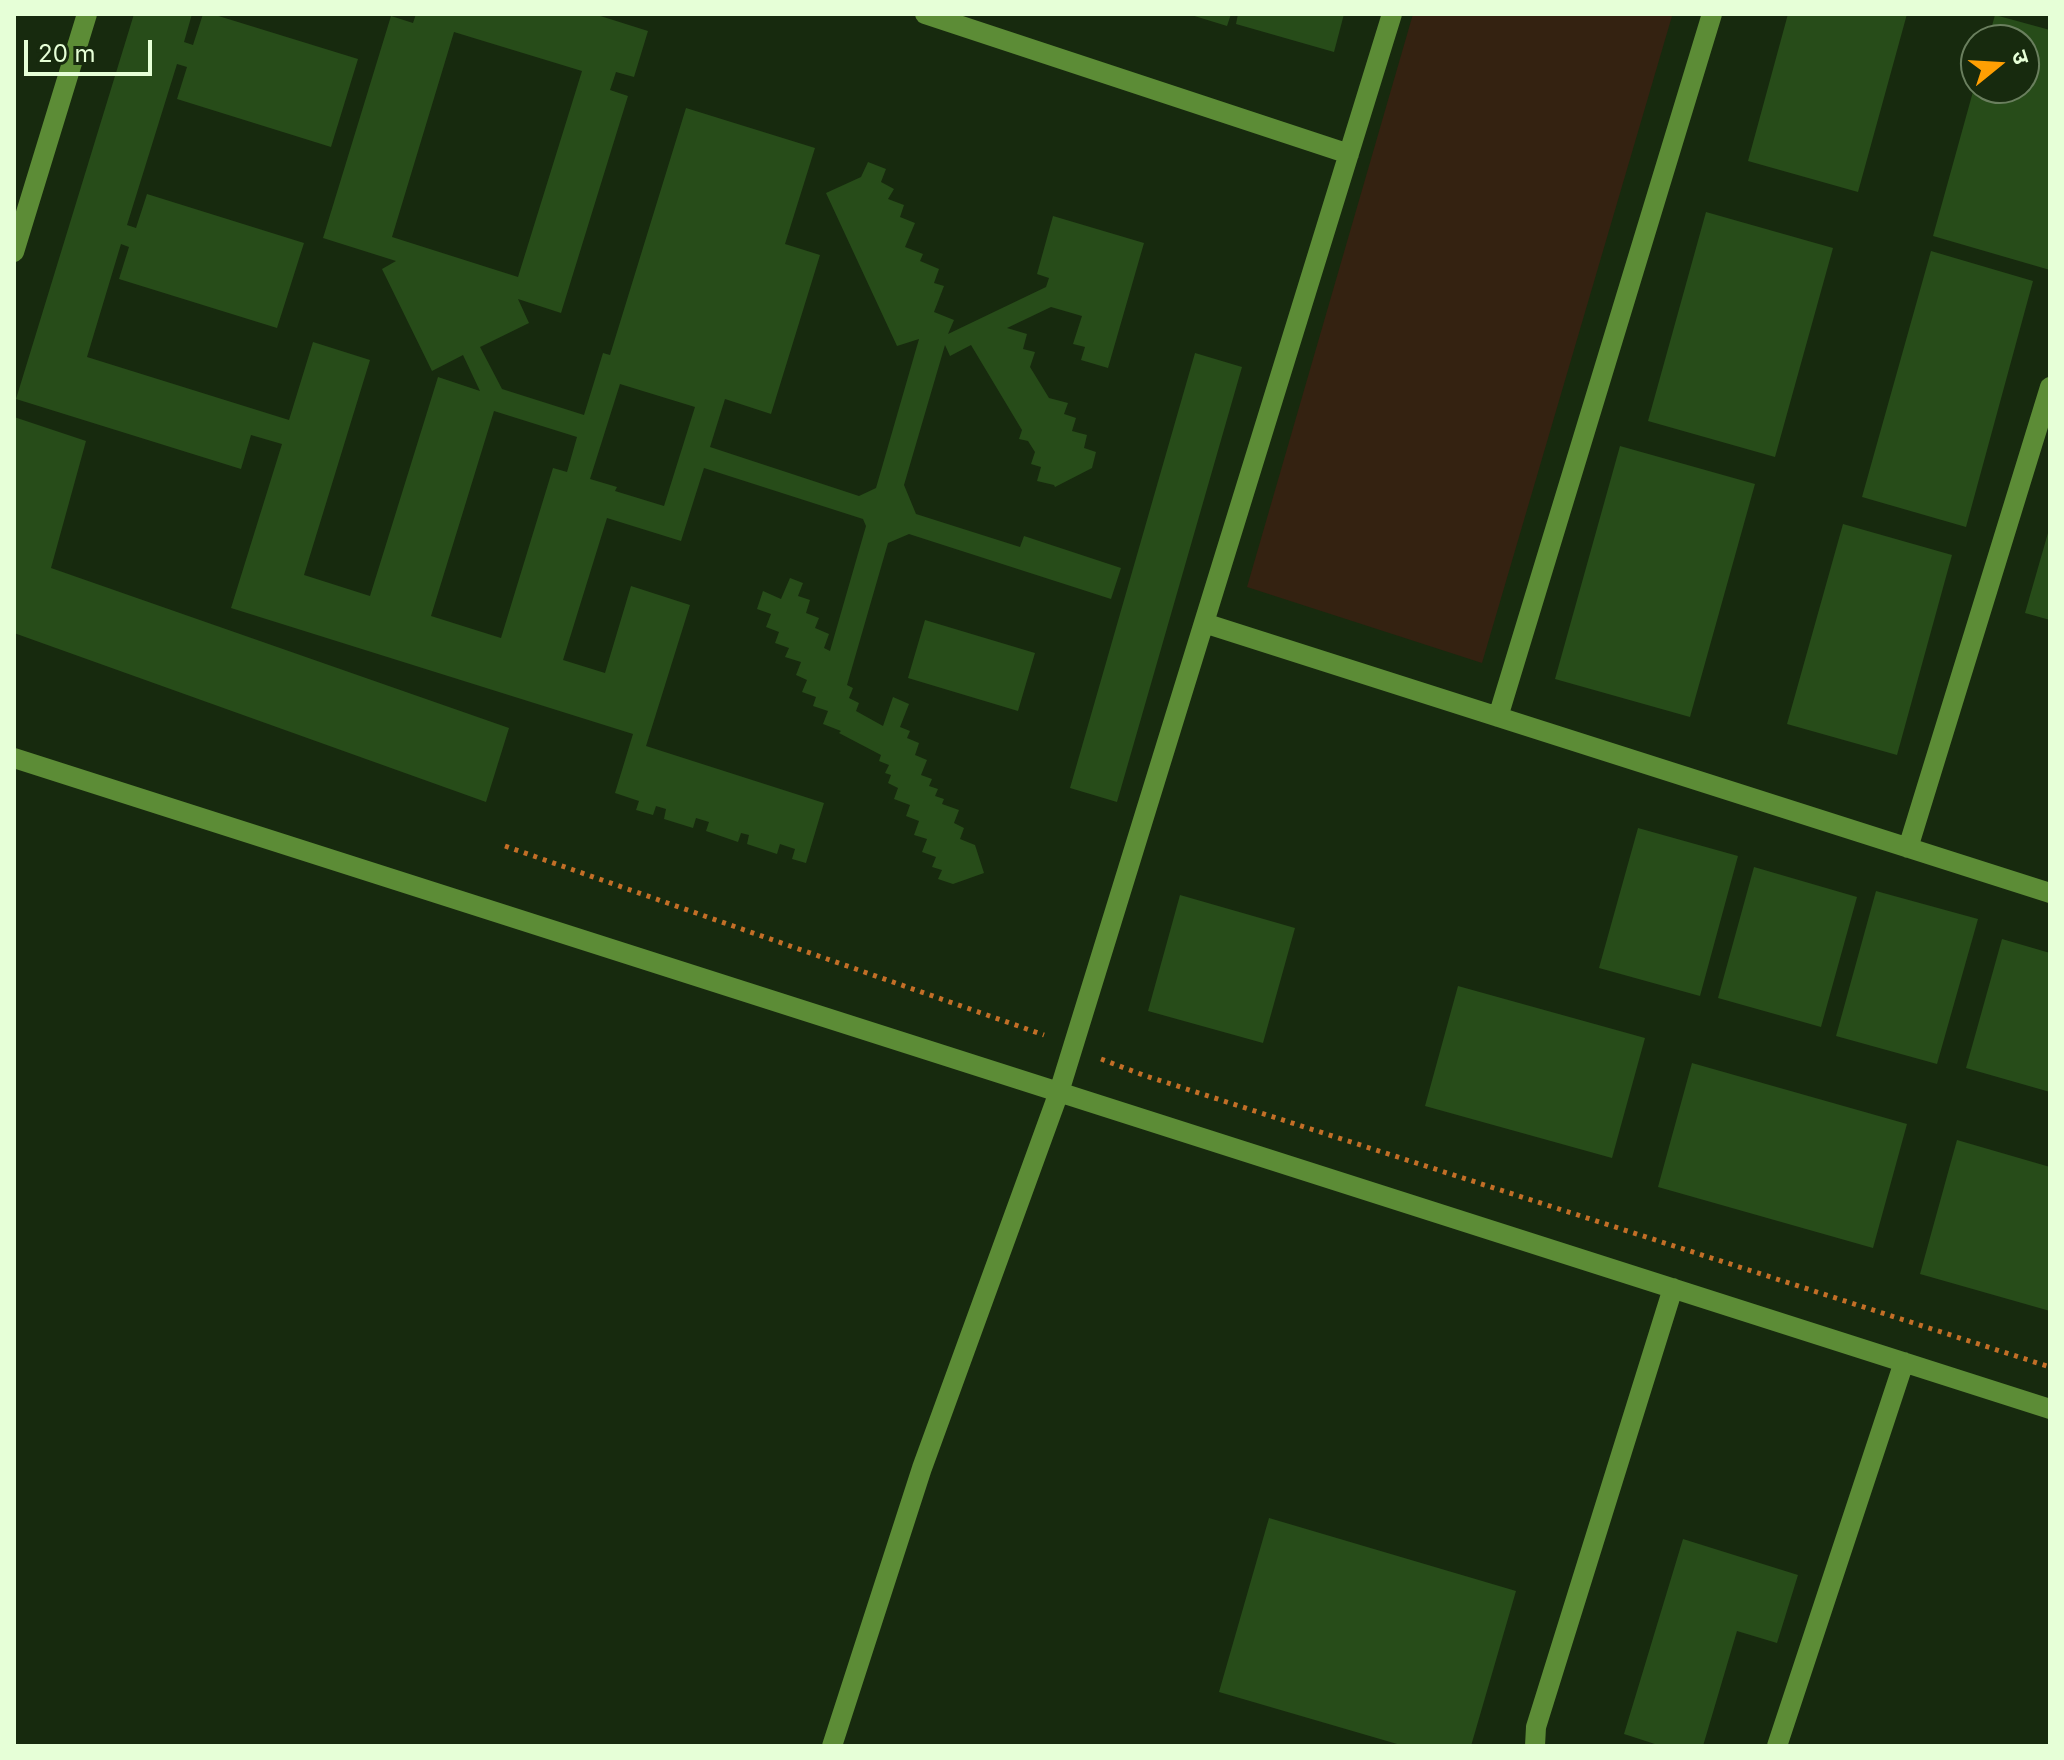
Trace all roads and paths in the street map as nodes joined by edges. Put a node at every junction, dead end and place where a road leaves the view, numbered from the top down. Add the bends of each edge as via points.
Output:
1 (87, 14) edge
2 (925, 14) edge
3 (1392, 14) edge
4 (1712, 14) edge
5 (1349, 154) junction
6 (14, 252) edge
7 (2050, 387) edge
8 (1204, 623) junction
9 (1498, 717) junction
10 (14, 758) edge
11 (505, 846) dead end
12 (1908, 848) junction
13 (2050, 893) edge
14 (1073, 1048) junction
15 (1059, 1092) junction
16 (1673, 1288) junction
17 (1904, 1362) junction
18 (2050, 1367) edge
19 (2050, 1409) edge
20 (832, 1746) edge
21 (1535, 1746) edge
22 (1777, 1746) edge

1 - 6 street
2 - 5 street
3 - 5 street
4 - 9 street
5 - 8 street
7 - 12 street
8 - 9 street
8 - 14 street
9 - 12 street
10 - 15 street
11 - 14 path
12 - 13 street
14 - 15 street
14 - 18 path
15 - 16 street
15 - 20 street via 922,1468
16 - 17 street
16 - 21 street via 1536,1727
17 - 19 street
17 - 22 street

